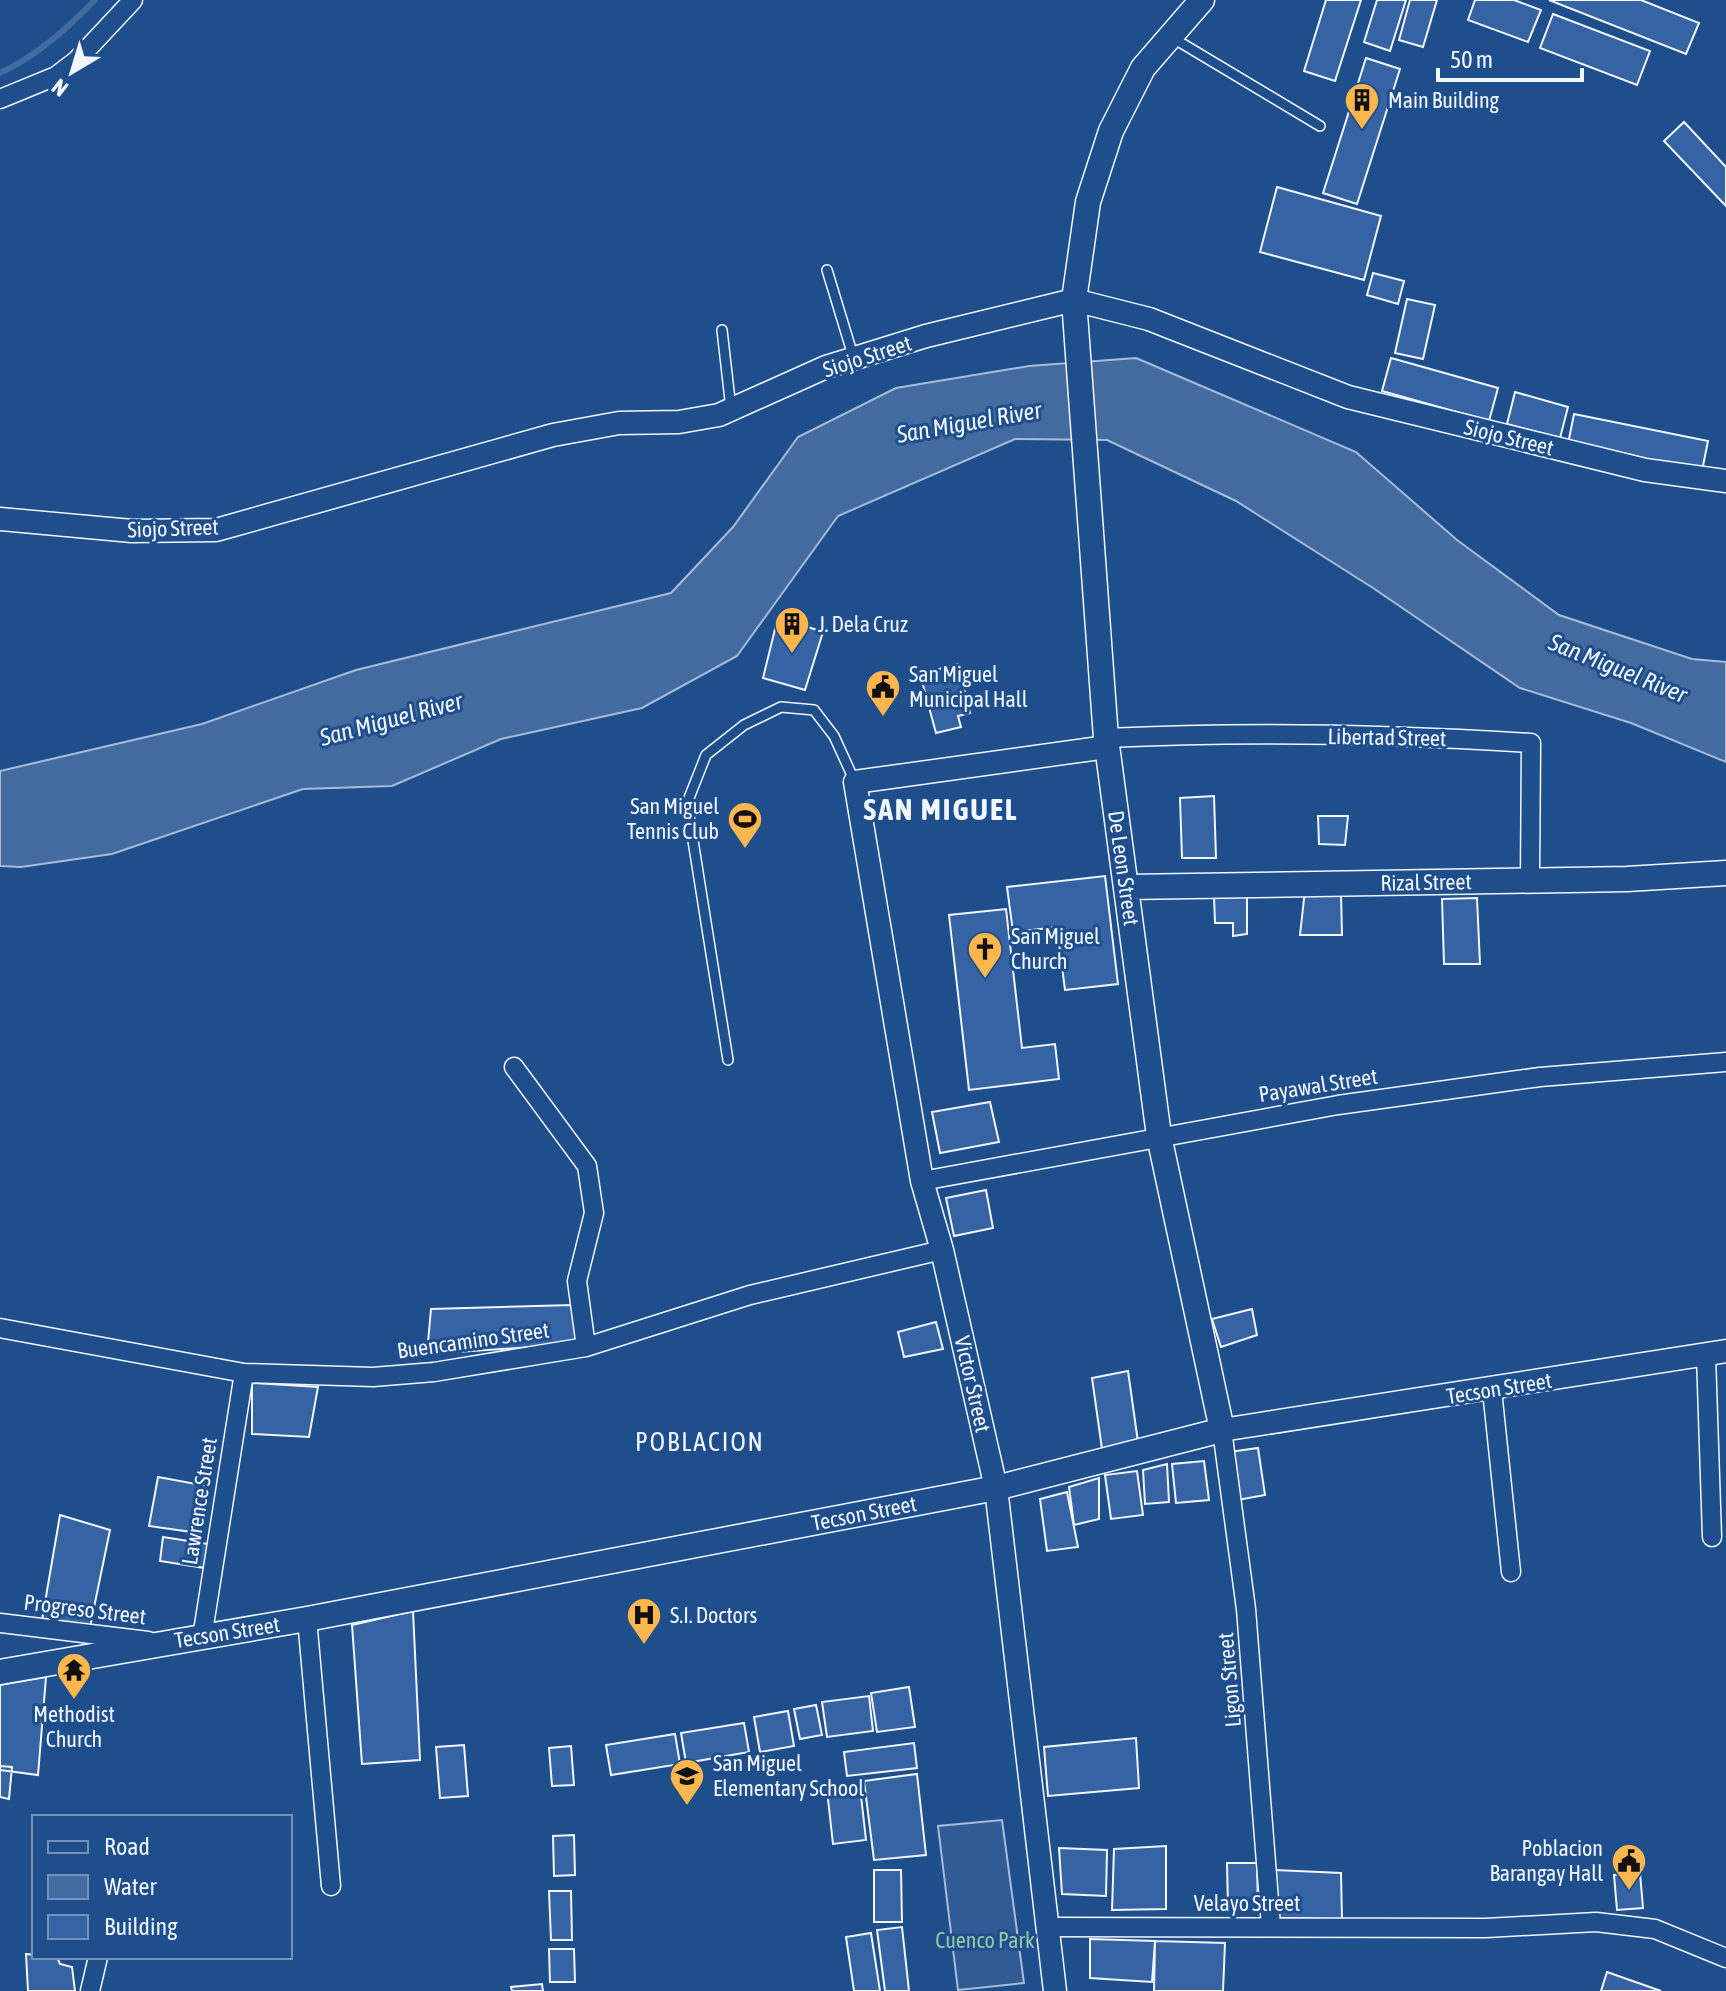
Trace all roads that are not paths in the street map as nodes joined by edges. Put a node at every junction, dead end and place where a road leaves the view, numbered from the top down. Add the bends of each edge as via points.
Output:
1 (133, 0) edge
2 (1202, 0) edge
3 (1170, 37) junction
4 (0, 99) edge
5 (1320, 126) dead end
6 (827, 270) dead end
7 (1074, 306) junction
8 (722, 330) dead end
9 (854, 359) junction
10 (731, 409) junction
11 (1726, 481) edge
12 (0, 519) edge
13 (1106, 743) junction
14 (855, 782) junction
15 (1726, 873) edge
16 (1530, 880) junction
17 (1126, 887) junction
18 (728, 1060) dead end
19 (1726, 1062) edge
20 (514, 1067) dead end
21 (1159, 1136) junction
22 (922, 1181) junction
23 (942, 1250) junction
24 (0, 1328) edge
25 (586, 1347) junction
26 (1716, 1353) edge
27 (244, 1373) junction
28 (1492, 1390) junction
29 (1222, 1430) junction
30 (996, 1488) junction
31 (1712, 1537) dead end
32 (1511, 1572) dead end
33 (307, 1619) junction
34 (0, 1623) edge
35 (202, 1638) junction
36 (165, 1643) junction
37 (0, 1672) edge
38 (331, 1886) dead end
39 (1271, 1926) junction
40 (1046, 1927) junction
41 (1726, 1958) edge
42 (98, 1959) edge
43 (90, 1991) edge
44 (1055, 1991) edge

1 - 4 street via 56,76
2 - 3 main road, De Leon Street
3 - 5 lane
3 - 7 main road, De Leon Street via 1143,68 1111,131 1088,202
6 - 9 lane
7 - 9 street, Siojo Street via 926,336
7 - 11 street, Siojo Street via 1149,319 1348,397 1645,470
7 - 13 main road, De Leon Street
8 - 10 lane
9 - 10 street, Siojo Street
10 - 12 street, Siojo Street via 679,422 619,423 553,435 216,530 132,531
13 - 14 street, Libertad Street
13 - 16 street, Libertad Street via 1206,733 1531,743
13 - 17 main road, De Leon Street
14 - 18 lane via 834,736 814,710 781,707 744,725 706,755 687,803
14 - 22 street, Victor Street
15 - 16 main road, Rizal Street
16 - 17 main road, Rizal Street
17 - 21 main road, De Leon Street
19 - 21 street, Payawal Street via 1524,1079
20 - 25 street via 587,1166 594,1213 577,1281
21 - 22 street, Payawal Street
21 - 29 main road, De Leon Street
22 - 23 street, Victor Street
23 - 25 street, Buencamino Street via 750,1295
23 - 30 street, Victor Street
24 - 27 street, Buencamino Street
25 - 27 street, Buencamino Street via 419,1374
26 - 28 street, Tecson Street
26 - 31 street
27 - 35 street, Lawrence Street
28 - 29 street, Tecson Street
28 - 32 street
29 - 30 main road, Tecson Street
29 - 39 street, Ligon Street via 1246,1609
30 - 33 main road, Tecson Street
30 - 40 street, Victor Street
33 - 35 main road, Tecson Street
33 - 38 street
34 - 36 street, Progreso Street
35 - 36 main road, Tecson Street
36 - 37 main road, Tecson Street
39 - 40 street, Velayo Street
39 - 41 street, Velayo Street via 1596,1922 1655,1929
40 - 44 street, Victor Street
42 - 43 street

